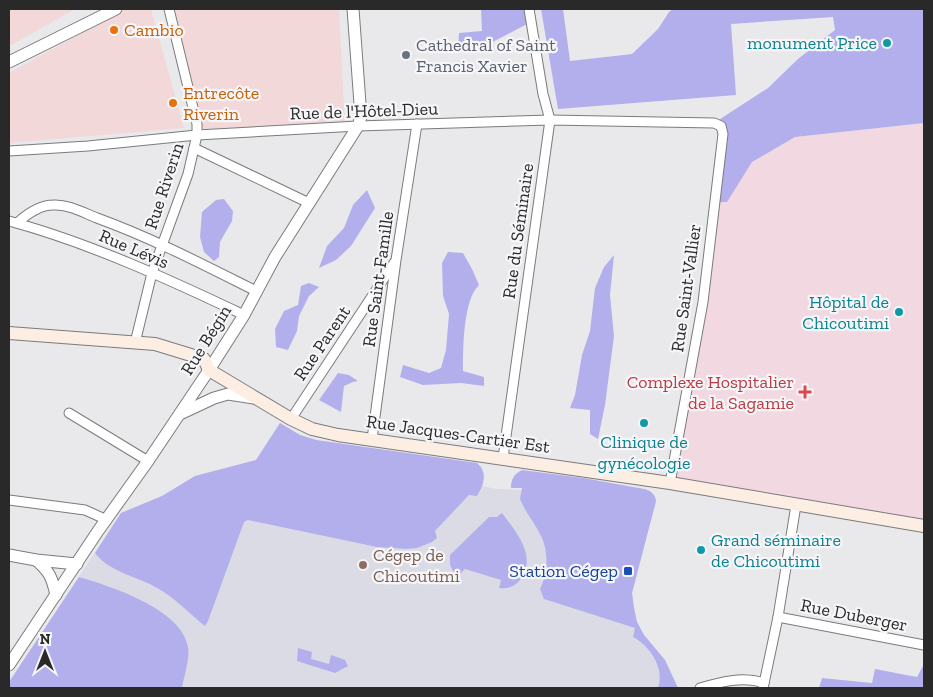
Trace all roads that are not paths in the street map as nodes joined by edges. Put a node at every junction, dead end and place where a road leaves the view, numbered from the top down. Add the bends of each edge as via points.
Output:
1 (116, 9) edge
2 (169, 9) edge
3 (353, 9) edge
4 (529, 9) edge
5 (9, 62) edge
6 (550, 120) junction
7 (417, 124) junction
8 (358, 126) junction
9 (721, 126) joint
10 (197, 135) junction
11 (194, 148) junction
12 (9, 151) edge
13 (309, 203) junction
14 (13, 222) edge
15 (162, 244) junction
16 (396, 260) junction
17 (152, 273) junction
18 (256, 291) junction
19 (244, 315) junction
20 (9, 333) edge
21 (136, 343) junction
22 (209, 370) junction
23 (255, 398) junction
24 (69, 413) dead end
25 (180, 414) junction
26 (291, 419) junction
27 (372, 439) junction
28 (503, 458) junction
29 (148, 461) junction
30 (670, 483) junction
31 (9, 500) edge
32 (796, 505) junction
33 (107, 520) junction
34 (924, 526) edge
35 (9, 555) edge
36 (36, 560) junction
37 (77, 564) junction
38 (56, 594) junction
39 (778, 616) junction
40 (924, 644) edge
41 (9, 665) edge
42 (763, 686) edge
43 (700, 688) edge

1 - 5 street
2 - 10 street, Rue Riverin
3 - 8 street, Rue Bégin via 361,117
4 - 6 street, Rue du Séminaire
6 - 7 street, Rue de l'Hôtel-Dieu
6 - 9 street, Rue de l'Hôtel-Dieu via 714,123
6 - 28 street, Rue du Séminaire
7 - 8 street, Rue de l'Hôtel-Dieu
7 - 16 street, Rue Saint-Famille
8 - 10 street, Rue de l'Hôtel-Dieu
8 - 13 street, Rue Bégin
9 - 30 street, Rue Saint-Vallier via 723,134 703,302
10 - 11 street, Rue Riverin
10 - 12 street, Rue de l'Hôtel-Dieu
11 - 13 street
11 - 15 street, Rue Riverin via 188,174
13 - 18 street, Rue Bégin
14 - 15 street via 53,204
14 - 17 street, Rue Lévis via 68,239
15 - 17 street, Rue Riverin
15 - 18 street
16 - 26 street, Rue Parent
16 - 27 street, Rue Saint-Famille
17 - 19 street, Rue Lévis
17 - 21 street, Rue Riverin
18 - 19 street, Rue Bégin
19 - 22 street, Rue Bégin
20 - 21 main road, Rue Jacques-Cartier Est
21 - 22 main road, Rue Jacques-Cartier Est via 155,344 204,358
22 - 23 main road, Rue Jacques-Cartier Est
22 - 25 street, Rue Bégin
23 - 25 street via 228,394
23 - 26 main road, Rue Jacques-Cartier Est
24 - 29 street
25 - 29 street, Rue Bégin
26 - 27 main road, Rue Jacques-Cartier Est via 312,429
27 - 28 main road, Rue Jacques-Cartier Est
28 - 30 main road, Rue Jacques-Cartier Est
29 - 33 street, Rue Bégin
30 - 32 main road, Rue Jacques-Cartier Est
31 - 33 street via 85,510
32 - 34 main road, Rue Jacques-Cartier Est
32 - 39 street
33 - 37 street, Rue Bégin
35 - 36 street
36 - 37 street
36 - 38 street via 48,570
37 - 38 street, Rue Bégin
38 - 41 street, Rue Bégin
39 - 40 street, Rue Duberger
39 - 42 street
42 - 43 street via 754,680 741,680

